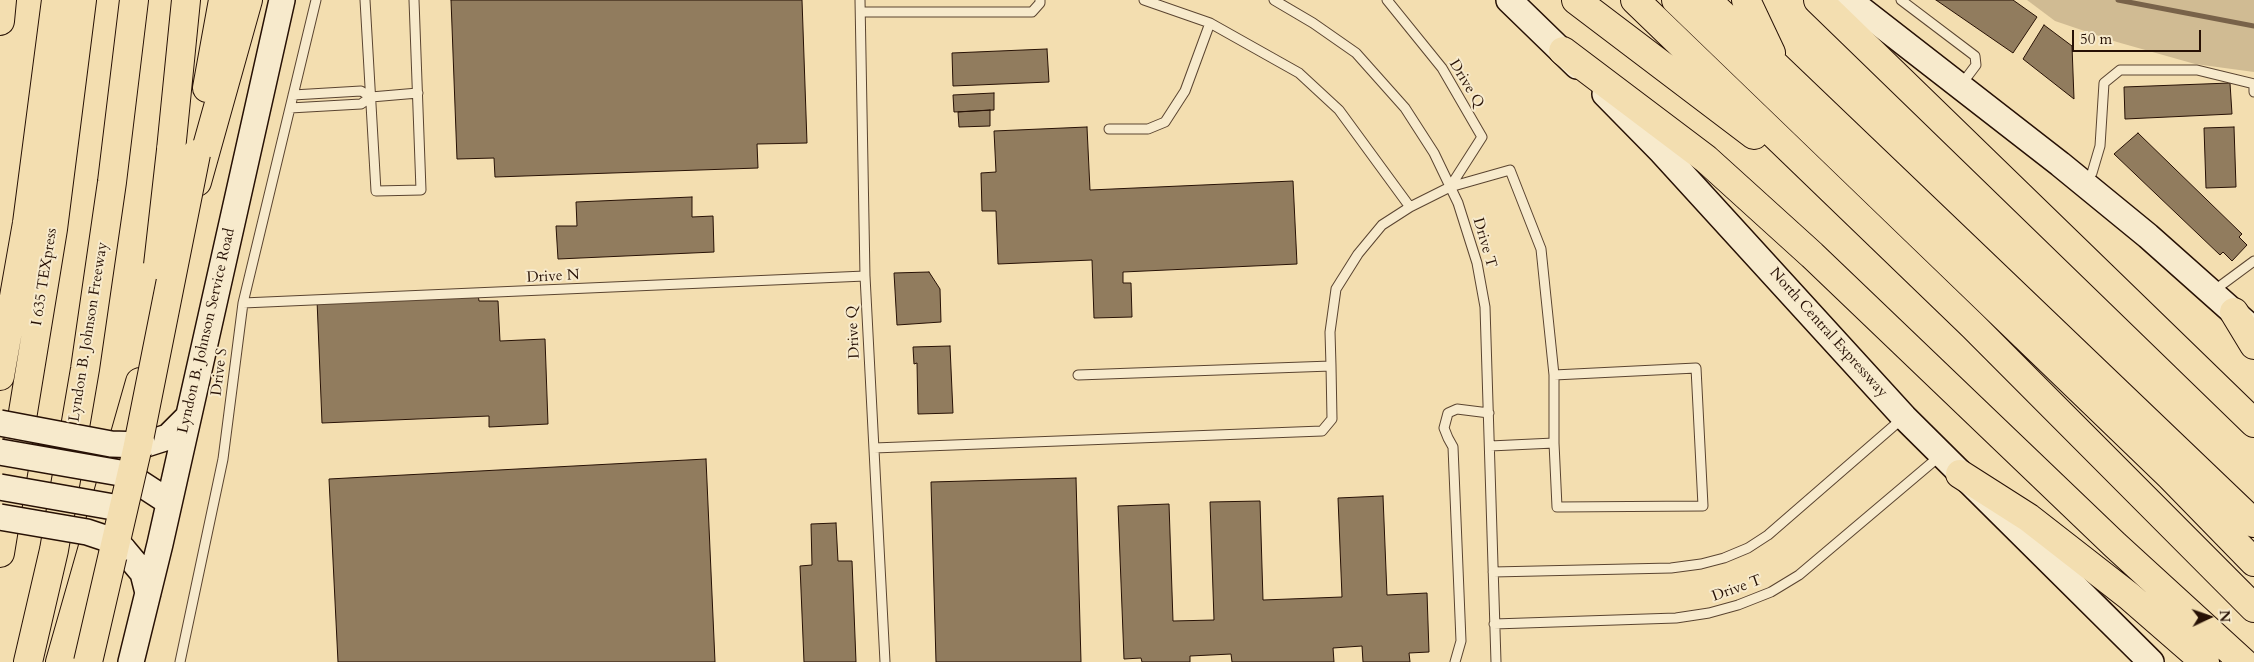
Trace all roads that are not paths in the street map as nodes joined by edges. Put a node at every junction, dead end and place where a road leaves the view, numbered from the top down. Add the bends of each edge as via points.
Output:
1 (2, 0) edge
2 (56, 0) edge
3 (82, 0) edge
4 (134, 0) edge
5 (186, 0) edge
6 (223, 0) edge
7 (248, 0) edge
8 (282, 0) edge
9 (316, 0) edge
10 (365, 0) edge
11 (414, 0) edge
12 (860, 0) edge
13 (1040, 0) edge
14 (1144, 0) edge
15 (1274, 0) edge
16 (1387, 0) edge
17 (1509, 0) edge
18 (1576, 0) edge
19 (1635, 0) edge
20 (1676, 0) edge
21 (1706, 0) edge
22 (1746, 0) edge
23 (1818, 0) edge
24 (1849, 0) edge
25 (1901, 0) edge
26 (861, 12) junction
27 (0, 21) edge
28 (1210, 23) junction
29 (1563, 51) junction
30 (1778, 68) junction
31 (1960, 86) junction
32 (2254, 92) edge
33 (418, 93) junction
34 (293, 94) junction
35 (372, 97) junction
36 (290, 108) junction
37 (1109, 129) dead end
38 (1822, 180) junction
39 (2083, 184) junction
40 (1450, 187) junction
41 (1410, 207) junction
42 (2254, 261) edge
43 (865, 276) junction
44 (2212, 292) junction
45 (243, 304) junction
46 (2234, 312) junction
47 (2254, 331) edge
48 (2254, 345) edge
49 (1331, 366) junction
50 (1078, 375) dead end
51 (0, 376) edge
52 (1554, 376) junction
53 (1489, 412) junction
54 (1904, 417) junction
55 (188, 418) junction
56 (0, 423) edge
57 (2254, 423) edge
58 (1554, 443) junction
59 (1490, 446) junction
60 (140, 447) junction
61 (874, 448) junction
62 (1951, 464) junction
63 (5, 468) edge
64 (2171, 477) junction
65 (169, 502) junction
66 (0, 518) edge
67 (2254, 523) edge
68 (2254, 551) edge
69 (0, 553) edge
70 (2254, 562) edge
71 (1493, 572) junction
72 (148, 593) junction
73 (2254, 608) edge
74 (1494, 624) junction
75 (28, 662) edge
76 (60, 662) edge
77 (88, 662) edge
78 (130, 662) edge
79 (180, 662) edge
80 (885, 662) edge
81 (1455, 662) edge
82 (1496, 662) edge
83 (2151, 662) edge
84 (2205, 662) edge
85 (2243, 662) edge

1 - 27 highway
2 - 51 highway, I 635 TEXpress via 27,223
3 - 63 highway, I 635 TEXpress via 53,229
4 - 75 highway, Lyndon B. Johnson Freeway via 116,156 85,369 54,550
5 - 60 highway, bridge
6 - 60 highway, bridge
7 - 76 highway
8 - 55 main road, Lyndon B. Johnson Service Road
9 - 34 lane, Drive S
10 - 35 lane
11 - 33 lane
12 - 26 lane, Drive Q
13 - 26 lane via 1032,12
14 - 28 lane
15 - 40 lane, Drive T via 1356,52 1405,108 1434,153
16 - 40 lane, Drive Q via 1442,68 1482,137
17 - 29 main road, North Central Expressway
18 - 38 highway via 1776,152
19 - 38 highway
20 - 64 highway
21 - 30 highway
22 - 30 highway
23 - 57 highway
24 - 31 main road
25 - 31 lane via 1975,56 1976,65
26 - 43 lane, Drive Q
28 - 37 lane via 1185,91 1165,122 1148,129
28 - 41 lane via 1299,73 1339,110
29 - 54 main road, North Central Expressway via 1662,152
29 - 85 highway via 1713,165
30 - 67 highway
31 - 39 main road
32 - 39 lane via 2254,84 2197,70 2120,70 2104,83 2100,146 2092,173
33 - 35 lane
33 - 35 lane via 421,190 376,191
34 - 35 lane via 361,91
34 - 36 lane, Drive S
35 - 36 lane via 361,104
36 - 45 lane, Drive S
38 - 73 highway via 1974,326
39 - 44 main road
40 - 41 lane
40 - 52 lane via 1510,170 1541,249
40 - 53 lane, Drive T via 1477,263 1486,307
41 - 49 lane via 1382,225 1358,254 1336,289 1330,332
42 - 44 lane
43 - 45 lane, Drive N
43 - 61 lane, Drive Q
44 - 46 main road
45 - 79 lane, Drive S via 222,459
46 - 47 main road
46 - 48 highway
49 - 50 lane
49 - 61 lane via 1332,419 1322,431
52 - 58 lane
52 - 58 lane via 1696,368 1704,506 1557,507
53 - 59 lane, Drive T
53 - 81 lane via 1456,409 1448,413 1444,428 1453,447 1454,466 1461,641
54 - 62 main road, North Central Expressway
54 - 71 lane via 1768,535 1724,558 1671,568
55 - 60 main road via 168,437
55 - 65 main road, Lyndon B. Johnson Service Road
56 - 60 main road, bridge
58 - 59 lane
59 - 71 lane, Drive T
60 - 77 highway, bridge
61 - 80 lane, Drive Q
62 - 74 lane, Drive T via 1799,575 1771,592 1738,605 1676,618
62 - 83 main road, North Central Expressway
62 - 84 highway via 2029,518 2129,596
63 - 65 main road, bridge via 119,508
63 - 65 main road, bridge via 126,474
63 - 66 highway
63 - 69 highway, I 635 TEXpress
64 - 68 highway
64 - 70 highway
65 - 72 main road, Lyndon B. Johnson Service Road
66 - 72 main road, bridge via 87,532 105,538 122,548 143,572
71 - 74 lane, Drive T
72 - 78 main road, Lyndon B. Johnson Service Road
74 - 82 lane, Drive T

